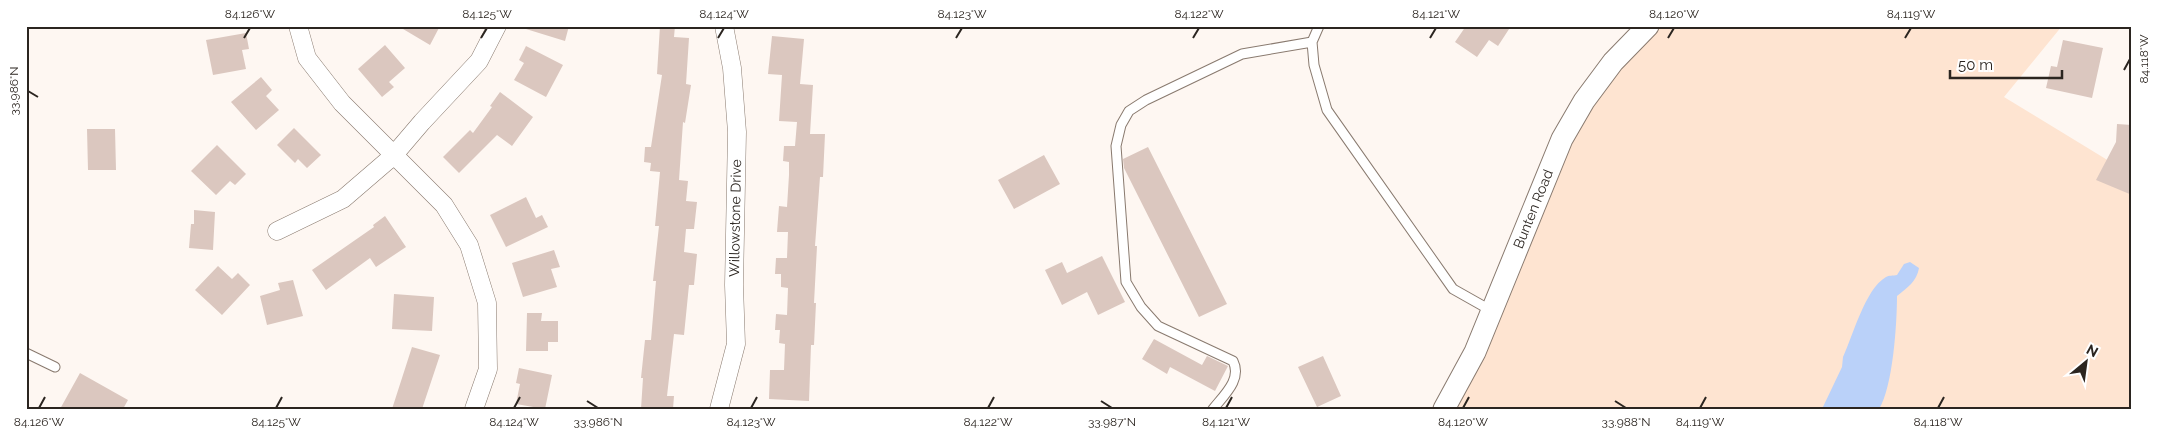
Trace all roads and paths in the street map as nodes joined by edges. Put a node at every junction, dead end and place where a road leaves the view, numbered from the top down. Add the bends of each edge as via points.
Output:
1 (298, 26) edge
2 (497, 26) edge
3 (724, 26) edge
4 (1319, 26) edge
5 (1648, 26) edge
6 (1312, 42) junction
7 (393, 156) junction
8 (277, 231) dead end
9 (1492, 311) junction
10 (26, 353) edge
11 (55, 367) dead end
12 (474, 409) edge
13 (719, 409) edge
14 (1214, 409) edge
15 (1444, 409) edge

1 - 7 street via 307,58 342,103
2 - 7 street via 479,61
3 - 13 street, Willowstone Drive via 732,68 737,132 736,344
4 - 6 lane
5 - 9 street, Bunten Road via 1612,62 1562,139
6 - 9 lane via 1314,65 1327,110 1453,289
6 - 14 lane via 1242,54 1146,100 1129,111 1121,125 1116,146 1126,282 1141,307 1158,326 1233,361 1237,369 1236,378
7 - 8 street via 343,199
7 - 12 street via 444,205 469,245 487,303 488,369
9 - 15 street, Bunten Road via 1476,352
10 - 11 lane

